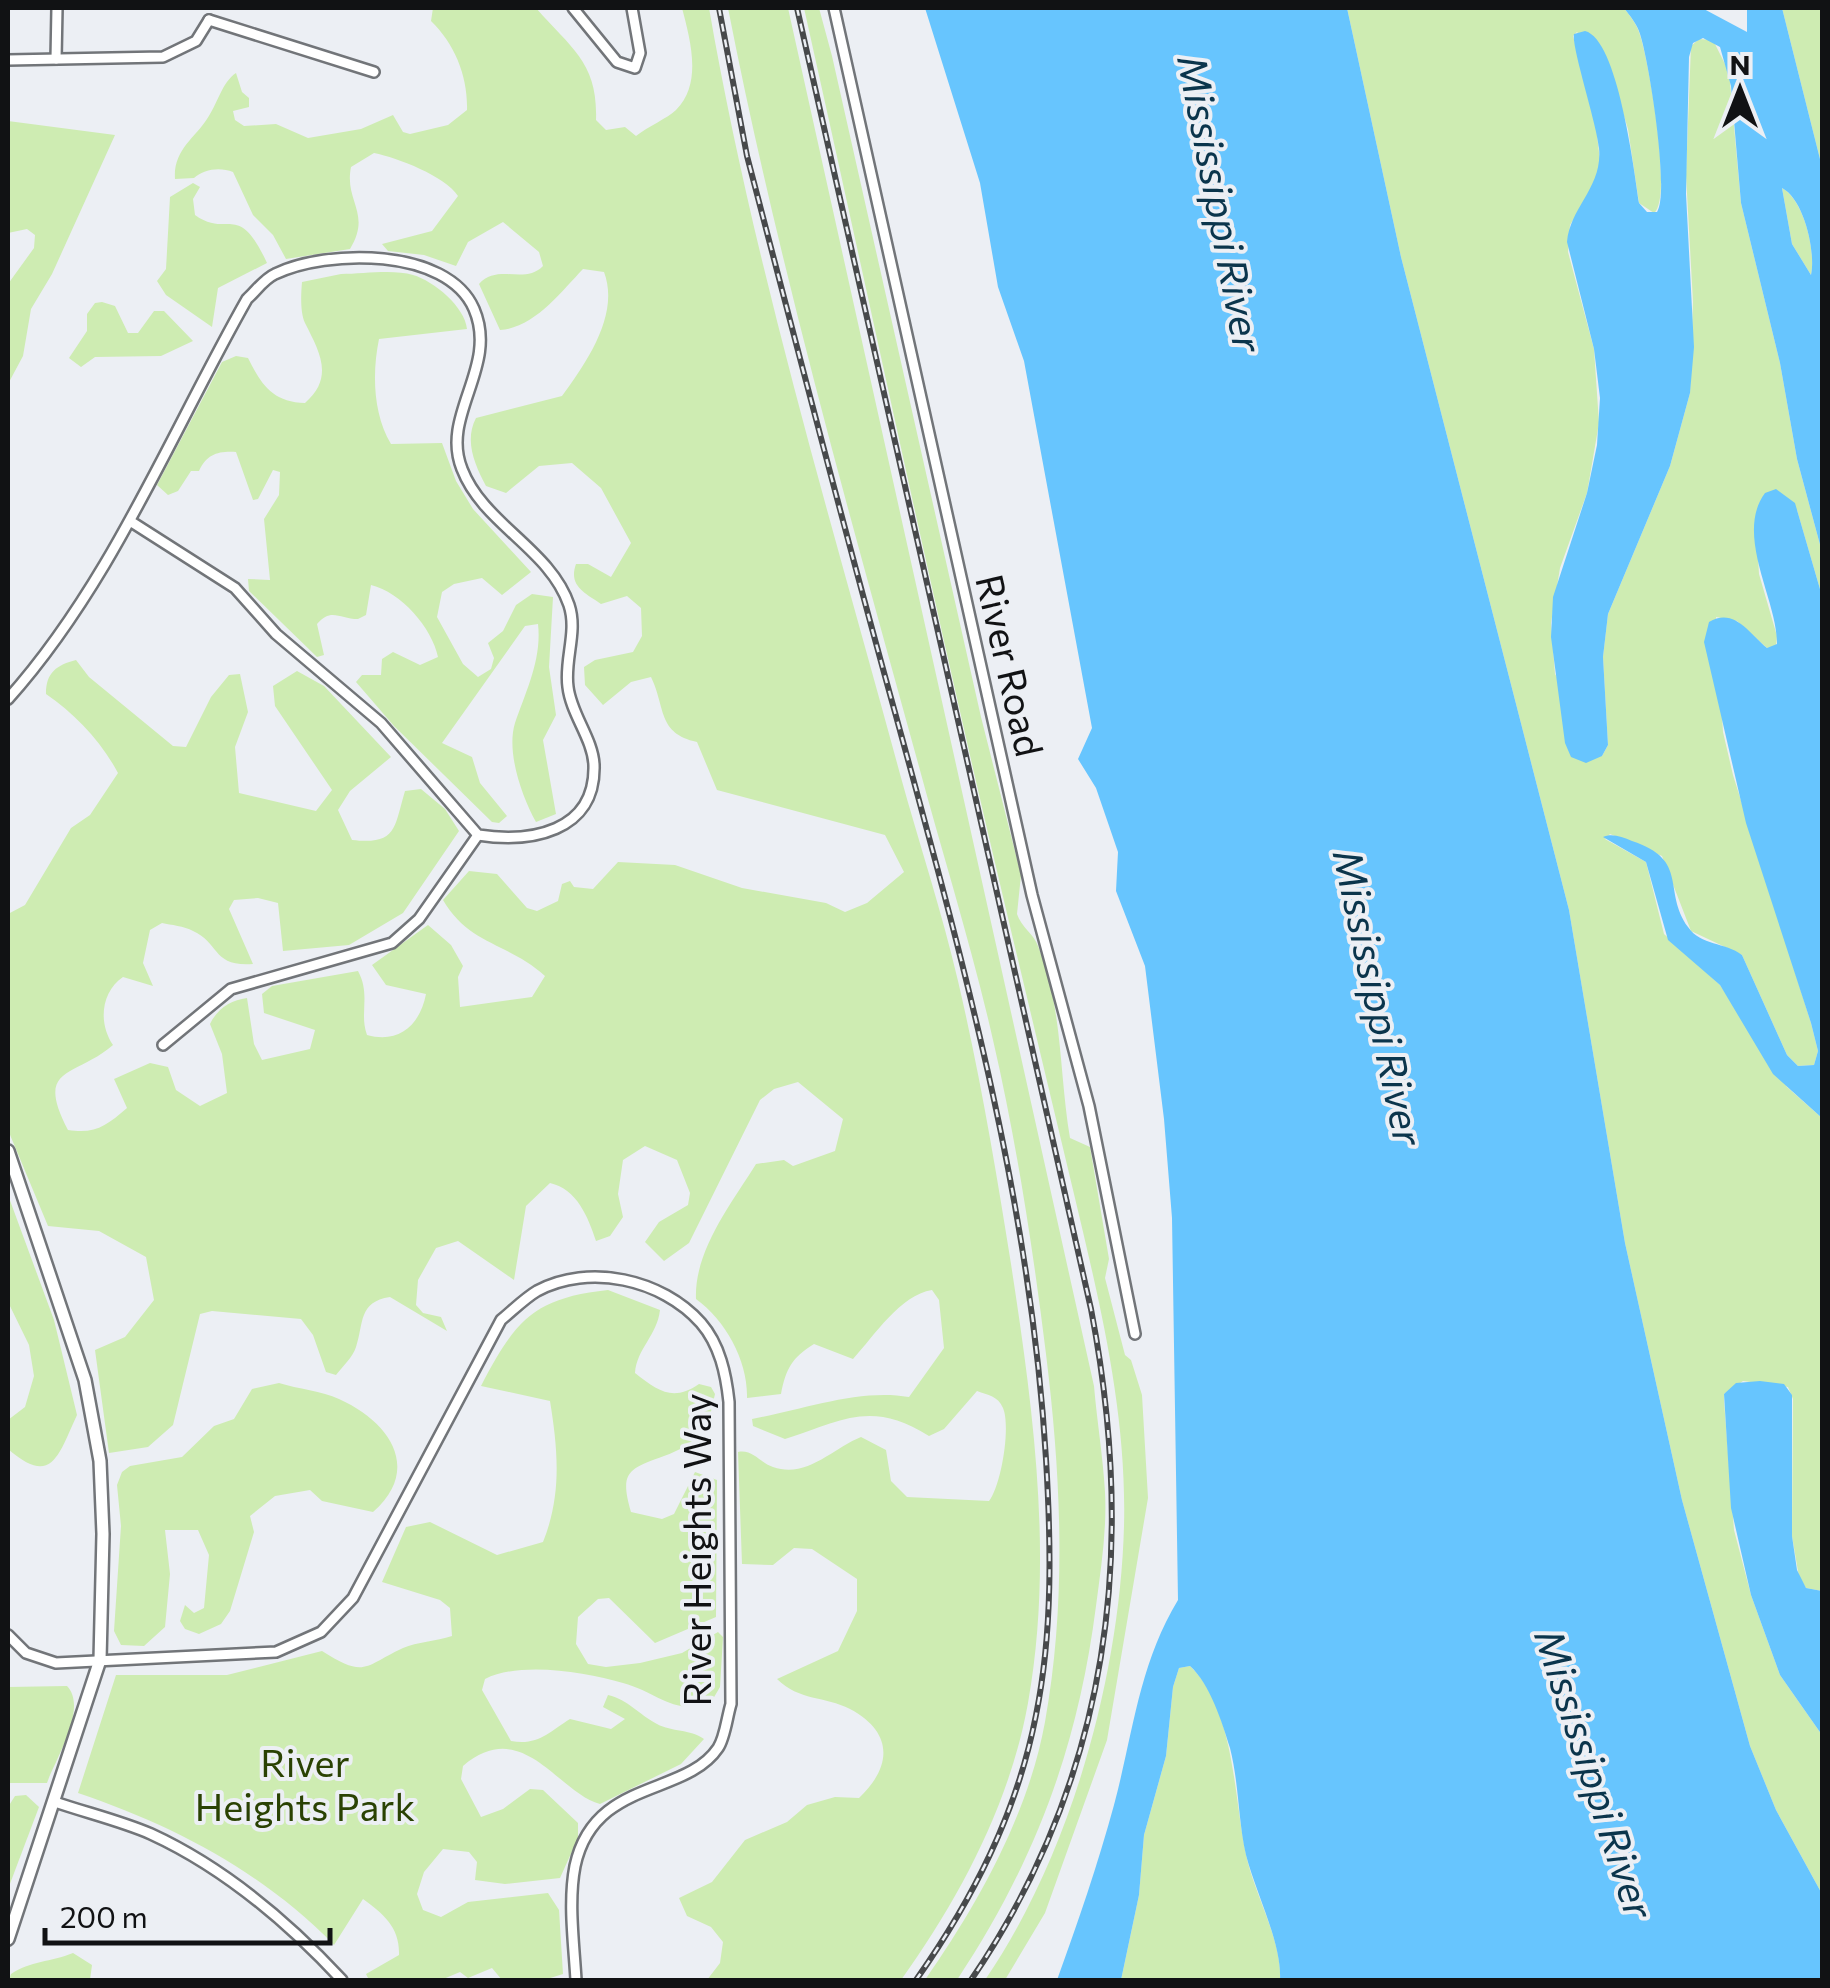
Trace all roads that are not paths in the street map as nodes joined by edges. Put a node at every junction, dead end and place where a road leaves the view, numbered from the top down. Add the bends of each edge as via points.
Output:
1 (57, 8) edge
2 (210, 8) edge
3 (573, 8) edge
4 (632, 8) edge
5 (834, 8) edge
6 (209, 20) junction
7 (56, 59) junction
8 (8, 60) edge
9 (374, 72) dead end
10 (130, 521) junction
11 (8, 699) edge
12 (478, 835) junction
13 (163, 1045) dead end
14 (8, 1151) edge
15 (1135, 1334) dead end
16 (8, 1635) edge
17 (100, 1660) junction
18 (55, 1802) junction
19 (8, 1939) edge
20 (342, 1980) edge
21 (576, 1980) edge

1 - 7 street
2 - 6 street
3 - 4 street via 616,62 635,68 640,53
5 - 15 street, River Road via 1032,894 1090,1106
6 - 7 street via 196,41 163,57
6 - 9 street
7 - 8 street
10 - 11 street via 53,649
10 - 12 street via 235,588 276,634 381,723
10 - 12 street via 248,299 271,276 300,264 394,259 424,265 452,282 474,306 484,347 457,433 461,468 479,499 552,573 570,606 567,683 594,763 590,793 568,824 514,841
12 - 13 street via 419,918 392,943 231,989
14 - 17 street via 80,1362 100,1461
16 - 17 street, River Heights Way via 26,1653 56,1662
17 - 18 street
17 - 21 street, River Heights Way via 276,1652 321,1632 353,1598 501,1320 538,1290 575,1280 627,1278 662,1294 701,1323 724,1365 730,1402 731,1704 718,1748 694,1767 615,1804 591,1830 575,1864
18 - 19 street
18 - 20 street via 150,1834 210,1866 296,1931

